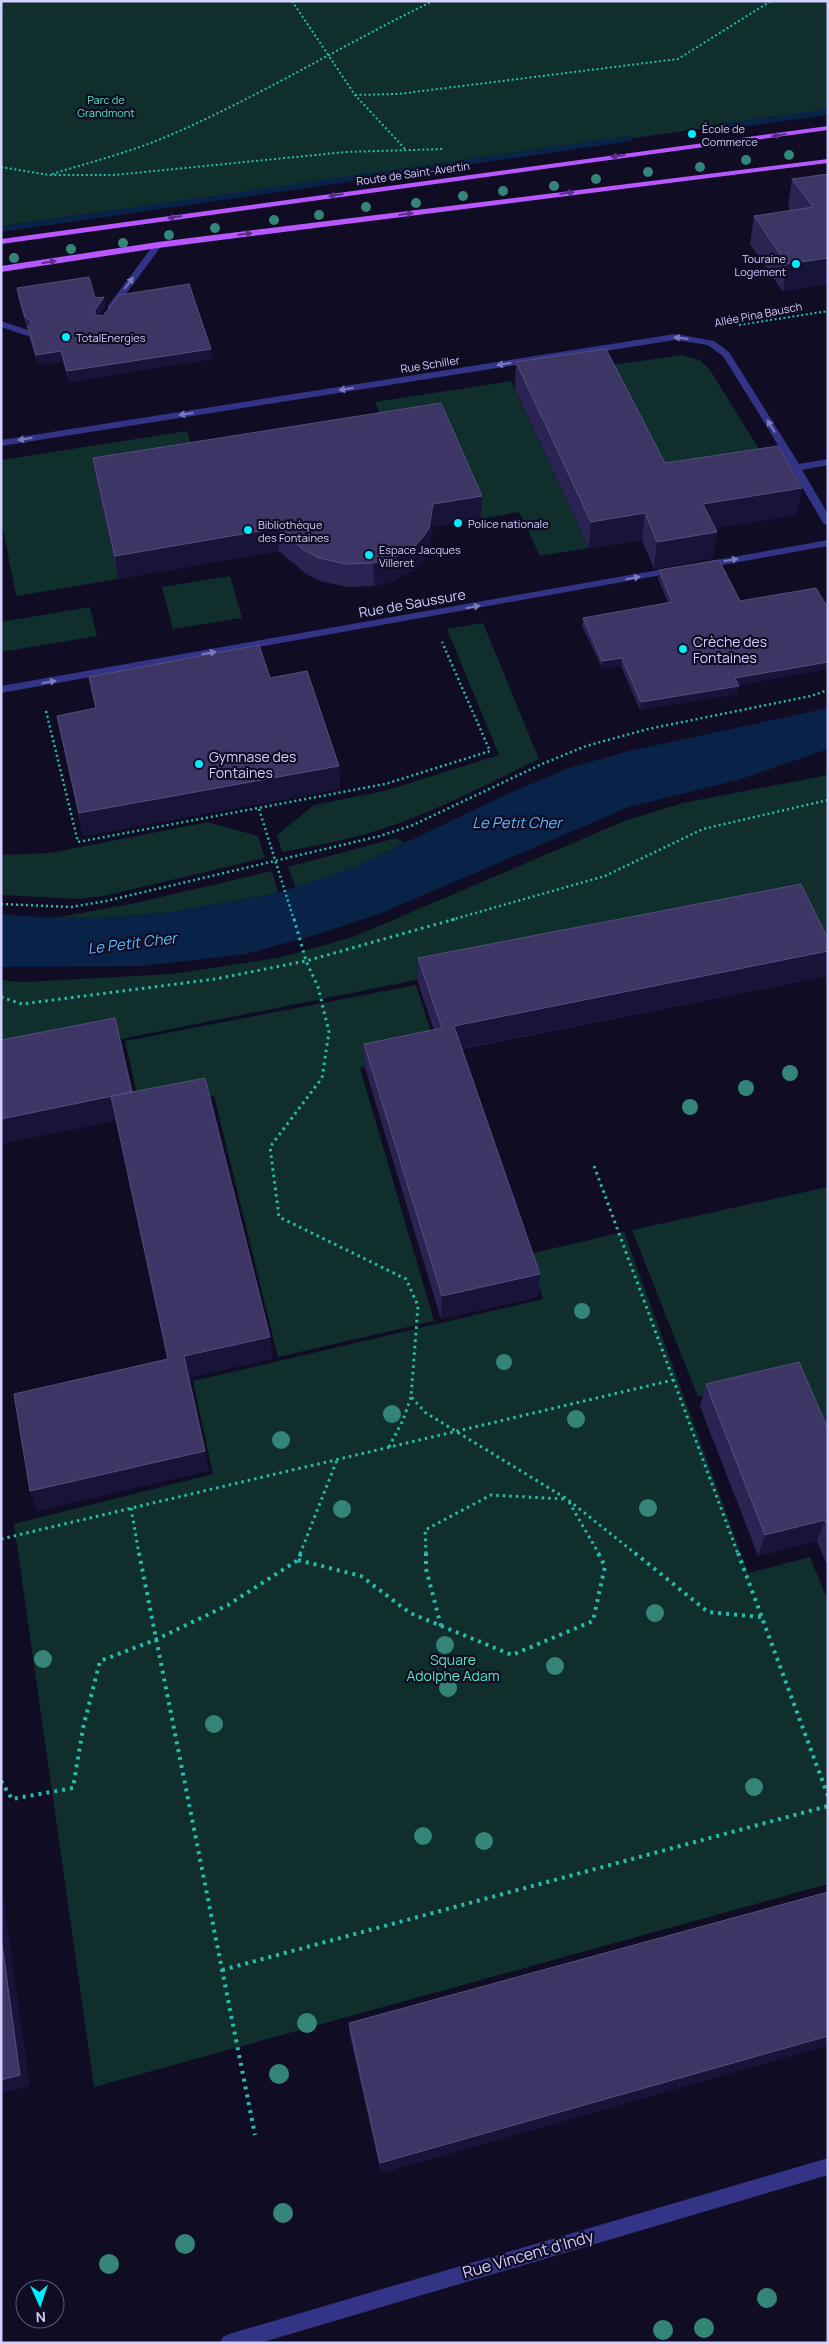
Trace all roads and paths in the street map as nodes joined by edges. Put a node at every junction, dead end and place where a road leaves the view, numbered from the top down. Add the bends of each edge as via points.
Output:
1 (292, 1) edge
2 (433, 1) edge
3 (772, 1) edge
4 (328, 54) junction
5 (355, 94) junction
6 (828, 128) edge
7 (451, 149) dead end
8 (406, 150) junction
9 (828, 161) edge
10 (1, 167) edge
11 (49, 175) junction
12 (1, 242) edge
13 (158, 245) junction
14 (1, 269) edge
15 (828, 311) edge
16 (106, 314) edge
17 (1, 324) edge
18 (28, 333) edge
19 (693, 340) junction
20 (1, 443) edge
21 (828, 462) edge
22 (795, 468) junction
23 (828, 523) edge
24 (828, 543) edge
25 (430, 614) junction
26 (40, 684) junction
27 (1, 690) edge
28 (828, 690) edge
29 (828, 800) edge
30 (259, 809) junction
31 (277, 862) junction
32 (1, 904) edge
33 (306, 961) junction
34 (1, 997) edge
35 (594, 1166) dead end
36 (673, 1380) junction
37 (410, 1397) junction
38 (456, 1431) junction
39 (388, 1448) junction
40 (337, 1460) junction
41 (567, 1499) junction
42 (131, 1508) junction
43 (1, 1540) edge
44 (298, 1560) junction
45 (761, 1617) junction
46 (441, 1626) junction
47 (155, 1640) junction
48 (1, 1781) edge
49 (828, 1796) edge
50 (828, 1806) edge
51 (222, 1970) junction
52 (255, 2135) dead end
53 (828, 2166) edge
54 (228, 2343) edge

1 - 4 path
2 - 4 path
3 - 5 path via 678,59 398,94
4 - 5 path
4 - 11 path via 167,136
5 - 8 path
6 -> 12 main road, Route de Saint-Avertin
7 - 8 path
8 - 11 path via 346,152 114,175
13 -> 9 main road
10 - 11 path
14 -> 13 main road
16 -> 13 street
15 - 19 path, Allée Pina Bausch via 720,328
17 - 18 street
19 -> 20 street, Rue Schiller via 675,336
22 -> 19 street, Rue Schiller via 726,354 711,342
21 - 22 street
22 - 23 street, Rue Schiller
25 -> 24 street, Rue de Saussure
26 -> 25 street, Rue de Saussure
25 - 30 path via 490,751 385,784
26 - 27 street, Rue de Saussure
26 - 30 path via 78,842
28 - 31 path via 648,729 586,746 413,825
29 - 33 path via 703,829 605,876
30 - 31 path
31 - 32 path via 106,902 71,907
31 - 33 path
33 - 34 path via 215,979 22,1004
33 - 37 path via 318,987 330,1032 322,1078 270,1147 279,1217 406,1279 418,1306
35 - 36 path
36 - 38 path
36 - 45 path
37 - 38 path via 426,1413
37 - 39 path via 403,1420
38 - 39 path
38 - 41 path
39 - 40 path
40 - 42 path
40 - 44 path
41 - 45 path via 708,1612
41 - 46 path via 491,1495 425,1530 426,1569
41 - 46 path via 604,1566 593,1620 512,1655
42 - 43 path
42 - 47 path
44 - 46 path via 361,1576 410,1614
44 - 47 path via 228,1605
45 - 49 path
47 - 48 path via 100,1661 83,1728 73,1788 12,1799
47 - 51 path
50 - 51 path
51 - 52 path
53 - 54 street, Rue Vincent d'Indy

